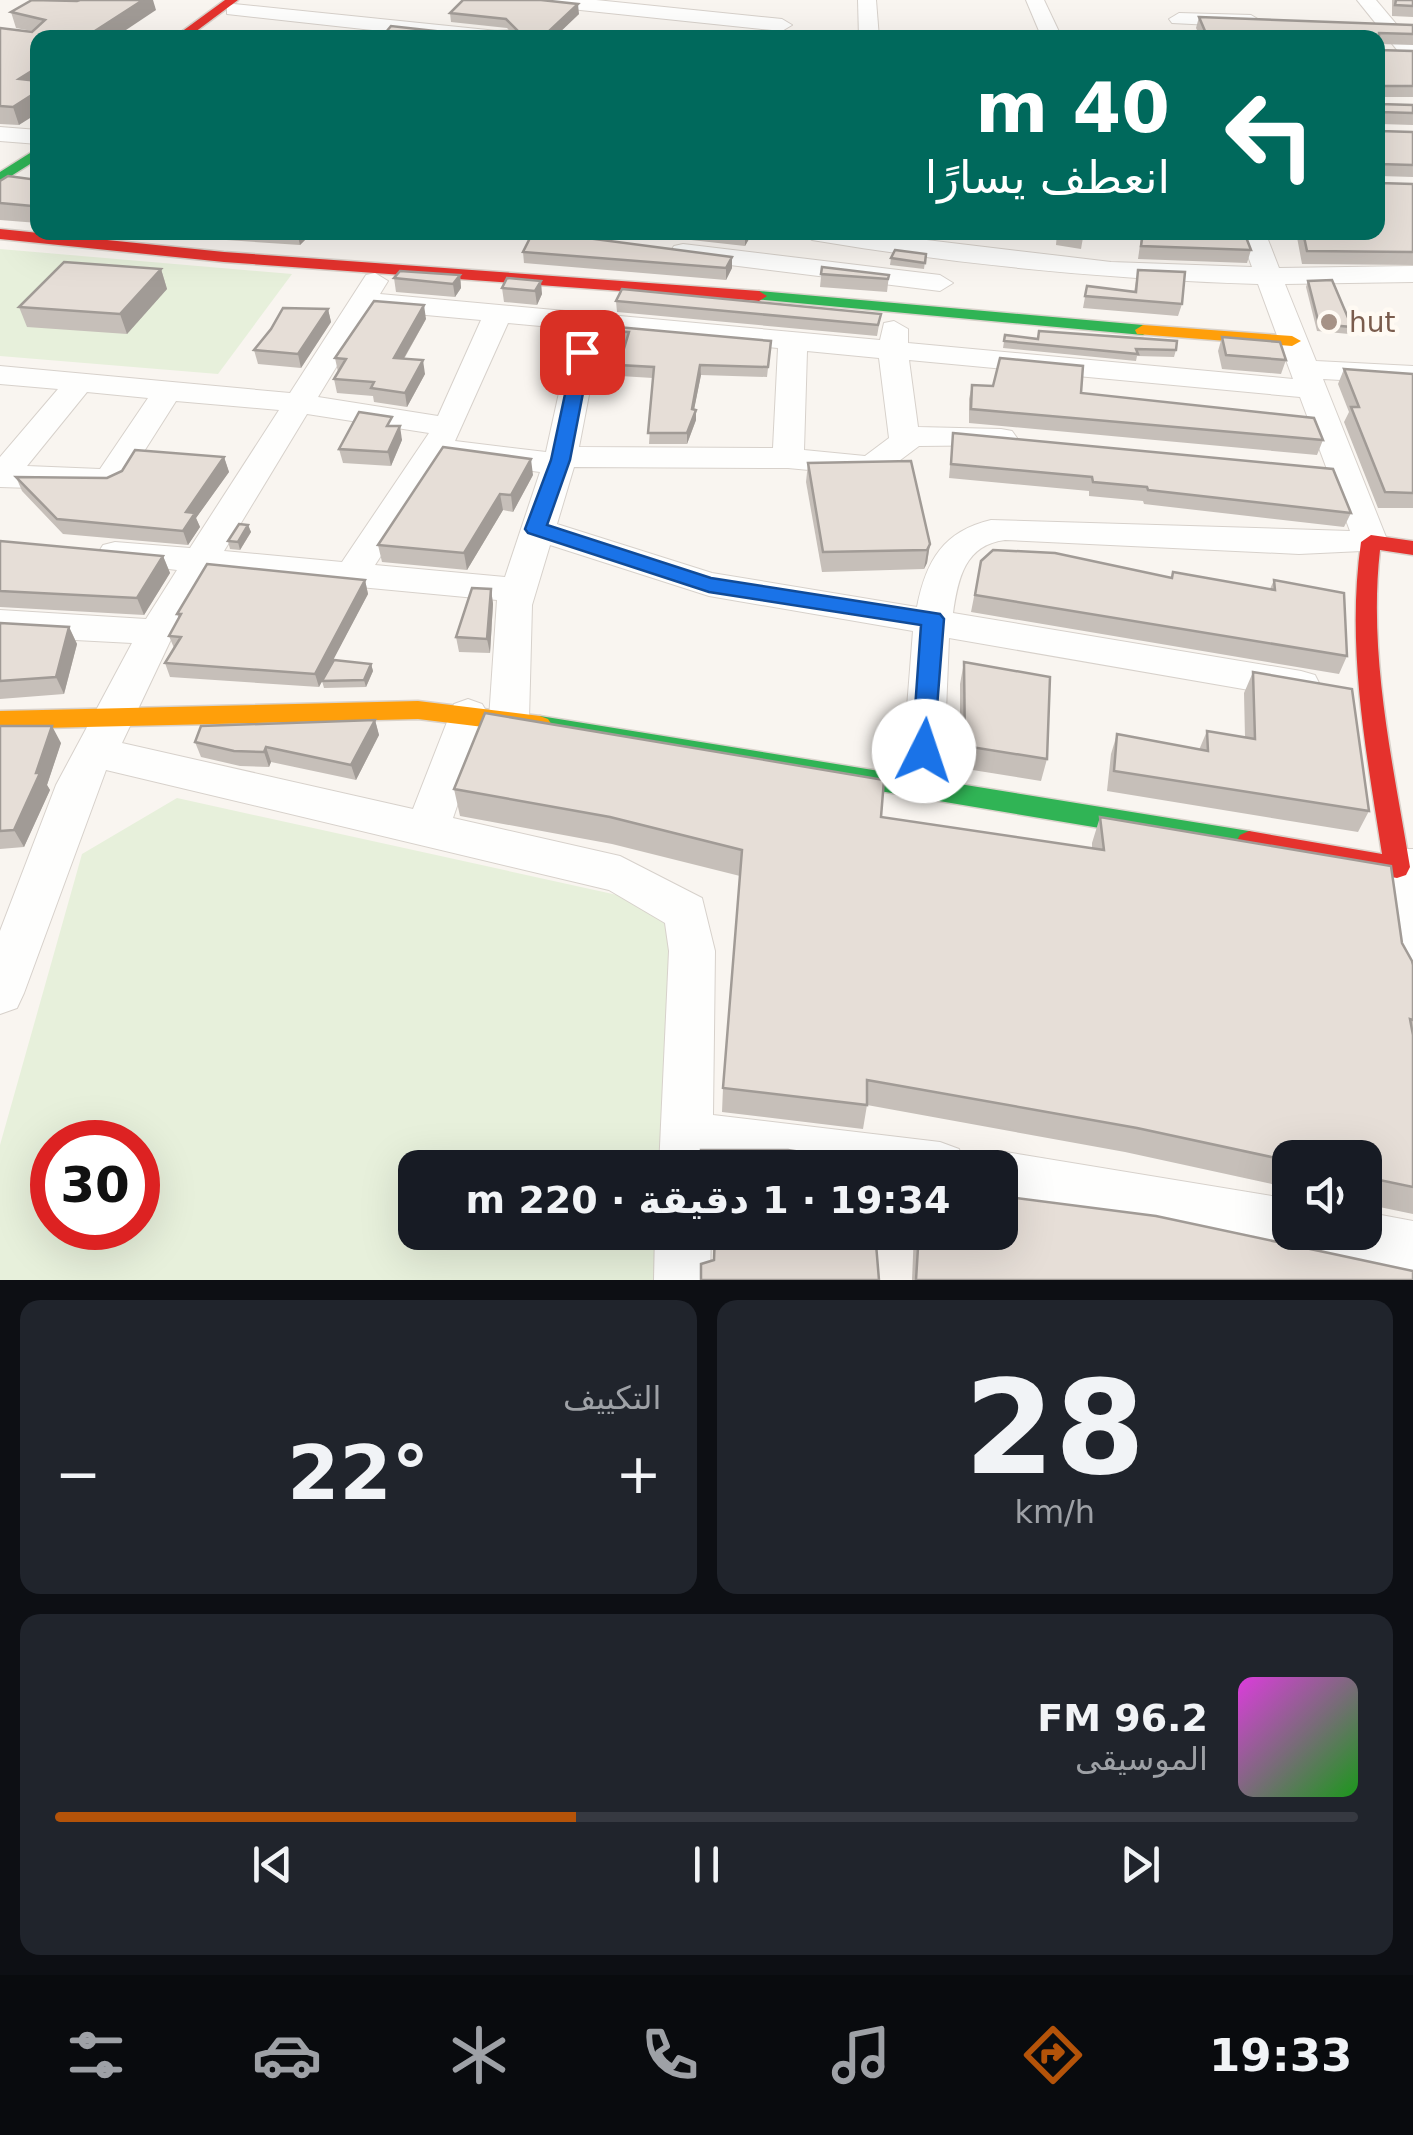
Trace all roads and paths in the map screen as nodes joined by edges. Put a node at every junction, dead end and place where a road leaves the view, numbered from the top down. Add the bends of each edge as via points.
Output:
1 (316, 0) edge
2 (542, 0) edge
3 (792, 0) edge
4 (867, 0) edge
5 (1036, 0) edge
6 (1366, 0) edge
7 (238, 3) edge
8 (626, 12) edge
9 (295, 16) junction
10 (1179, 19) edge
11 (1273, 22) edge
12 (1376, 24) junction
13 (1413, 26) edge
14 (192, 30) edge
15 (206, 30) edge
16 (278, 30) edge
17 (429, 30) edge
18 (772, 30) edge
19 (780, 30) edge
20 (869, 30) edge
21 (1049, 30) edge
22 (1383, 30) edge
23 (1385, 32) edge
24 (1385, 53) edge
25 (1412, 55) edge
26 (0, 134) edge
27 (30, 136) edge
28 (30, 141) edge
29 (30, 158) edge
30 (0, 162) edge
31 (0, 180) edge
32 (30, 232) edge
33 (0, 234) edge
34 (110, 240) edge
35 (858, 240) edge
36 (1255, 240) edge
37 (660, 249) edge
38 (951, 256) junction
39 (383, 268) junction
40 (1413, 274) edge
41 (1272, 278) junction
42 (940, 283) junction
43 (362, 302) junction
44 (499, 312) junction
45 (897, 312) junction
46 (928, 313) junction
47 (589, 320) junction
48 (793, 341) junction
49 (892, 350) junction
50 (1301, 366) junction
51 (1413, 375) edge
52 (0, 376) edge
53 (80, 383) junction
54 (167, 392) junction
55 (296, 404) junction
56 (442, 438) junction
57 (905, 440) junction
58 (1028, 441) edge
59 (788, 458) junction
60 (560, 460) junction
61 (1302, 466) edge
62 (1342, 470) junction
63 (1, 475) edge
64 (536, 529) junction
65 (1413, 548) edge
66 (85, 551) edge
67 (1378, 560) junction
68 (196, 561) junction
69 (351, 575) junction
70 (521, 590) junction
71 (932, 619) junction
72 (0, 623) edge
73 (156, 632) junction
74 (1372, 697) junction
75 (468, 714) junction
76 (509, 718) junction
77 (0, 720) edge
78 (105, 735) junction
79 (922, 784) junction
80 (428, 828) junction
81 (1405, 867) edge
82 (1413, 968) edge
83 (0, 993) edge
84 (686, 1150) edge
85 (1018, 1180) edge
86 (1272, 1223) edge
87 (1382, 1243) edge
88 (1413, 1249) edge
89 (683, 1250) edge
90 (682, 1280) edge

1 - 9 street
2 - 8 street
3 - 19 street
4 - 20 street
5 - 21 street
6 - 12 street
7 - 9 street
7 - 14 street
7 - 15 street
8 - 18 street
9 - 16 street
9 - 17 street
10 - 11 street
12 - 13 street
12 - 22 street
23 - 25 street
24 - 25 street
26 - 27 street
28 - 30 street
29 - 31 street
32 - 33 street
34 - 39 street
35 - 38 street
36 - 41 street
37 - 42 street
38 - 41 street
38 - 42 street
39 - 43 street
39 - 45 street
40 - 41 street
41 - 50 street
42 - 46 street
43 - 44 street
43 - 55 street
44 - 47 street
44 - 56 street
45 - 46 street
45 - 49 street
46 - 50 street
47 - 48 street
47 - 60 street
48 - 49 street
48 - 59 street
49 - 50 street
49 - 57 street
50 - 51 street
50 - 62 street
52 - 53 street
53 - 54 street
53 - 63 street
54 - 55 street
54 - 63 street via 112,476
55 - 56 street
55 - 68 street
56 - 60 street via 535,463
56 - 69 street
57 - 58 street via 927,433
57 - 59 street via 872,466
59 - 60 street
60 - 64 street
61 - 62 street
62 - 67 street
64 - 70 street
64 - 71 street via 709,584
65 - 67 street
66 - 68 street
67 - 71 street via 1299,543 986,532 970,537 948,559
67 - 74 street
68 - 69 street
68 - 73 street
69 - 70 street
70 - 76 street via 514,605
71 - 74 street
71 - 79 street
72 - 73 street
73 - 78 street
74 - 81 street
75 - 76 street
75 - 78 street via 277,712
75 - 80 street
76 - 79 street
77 - 78 street
78 - 80 street
78 - 83 street via 76,785
79 - 81 street
80 - 84 street via 620,874 686,912 692,952
81 - 82 street
85 - 86 street
87 - 88 street
89 - 90 street

